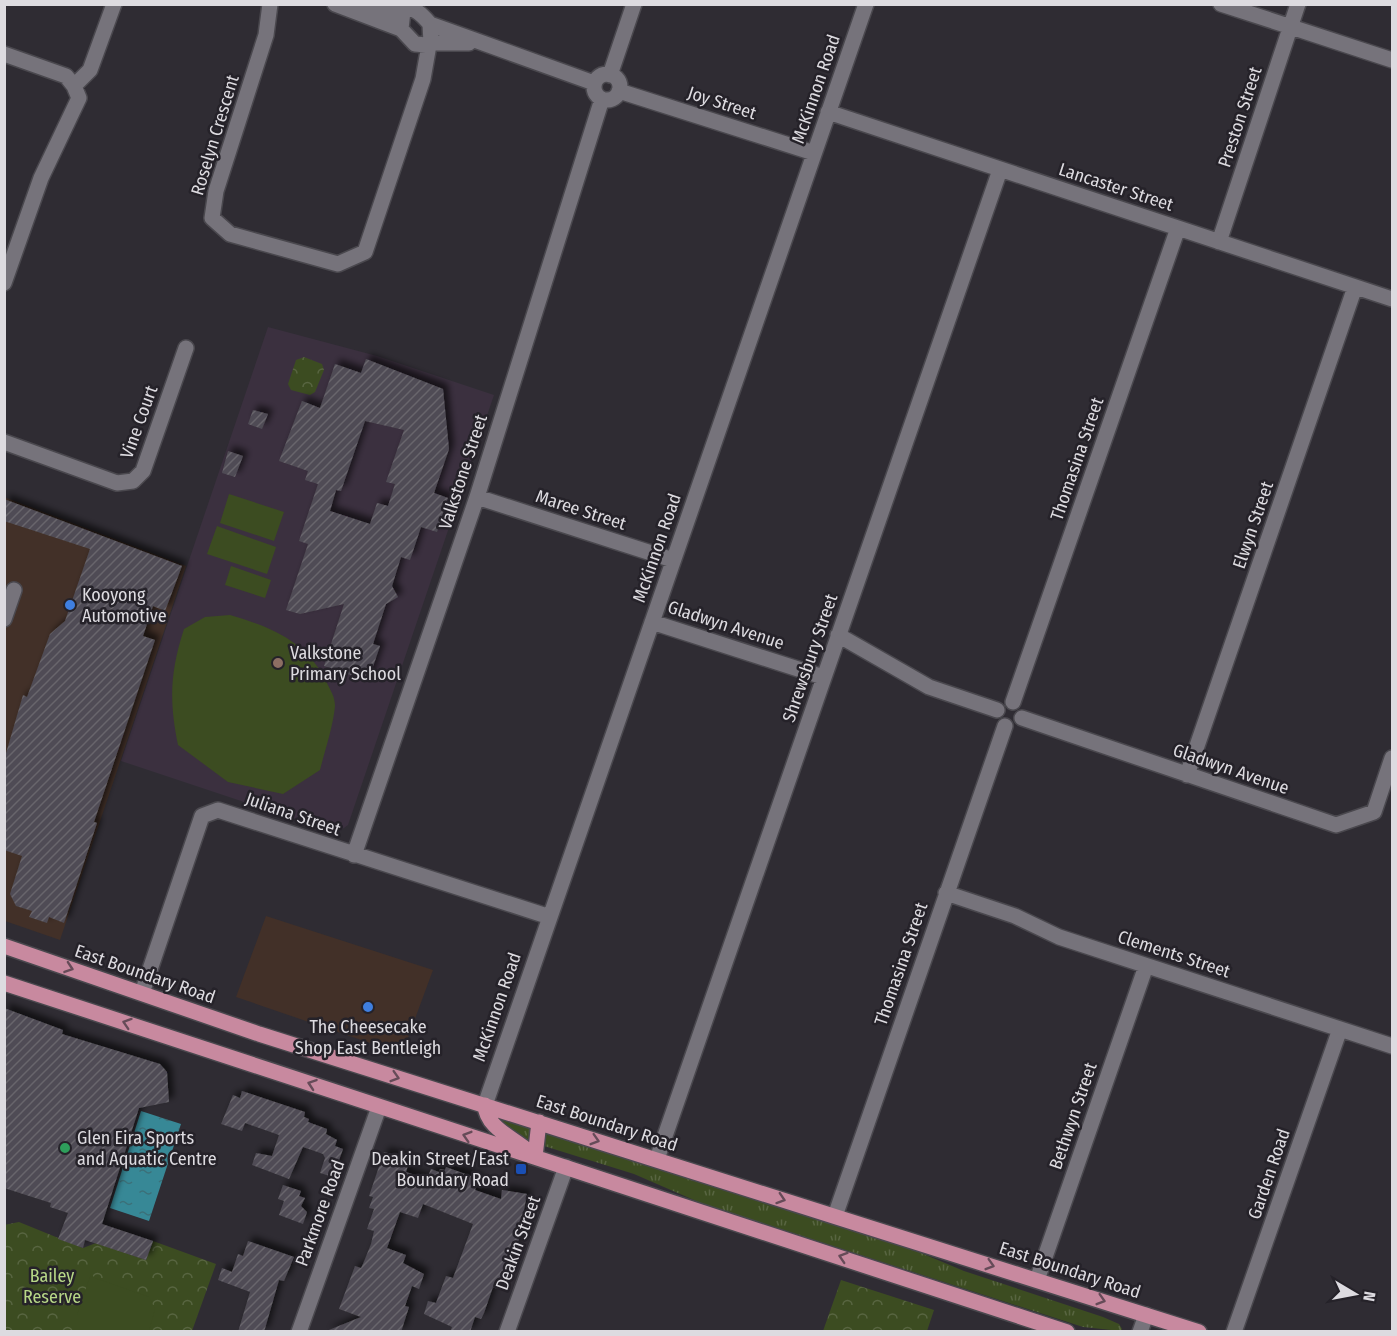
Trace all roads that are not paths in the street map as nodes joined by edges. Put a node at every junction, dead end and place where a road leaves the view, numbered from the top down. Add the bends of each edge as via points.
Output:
1 (114, 4) edge
2 (270, 4) edge
3 (335, 4) edge
4 (634, 4) edge
5 (866, 4) edge
6 (1221, 4) edge
7 (1298, 4) edge
8 (410, 8) edge
9 (354, 10) junction
10 (430, 24) junction
11 (1290, 27) junction
12 (406, 35) junction
13 (478, 43) junction
14 (430, 44) junction
15 (4, 54) edge
16 (1392, 60) edge
17 (610, 75) junction
18 (423, 79) junction
19 (594, 83) junction
20 (74, 86) junction
21 (619, 91) junction
22 (602, 99) junction
23 (828, 112) junction
24 (814, 153) junction
25 (1000, 170) junction
26 (1178, 228) junction
27 (1220, 242) junction
28 (4, 284) edge
29 (1355, 287) junction
30 (1392, 299) edge
31 (186, 348) dead end
32 (4, 442) edge
33 (477, 497) junction
34 (673, 560) junction
35 (14, 590) dead end
36 (4, 619) edge
37 (652, 622) junction
38 (838, 635) junction
39 (823, 677) junction
40 (1013, 702) junction
41 (997, 710) junction
42 (1022, 718) junction
43 (1005, 726) junction
44 (1392, 758) edge
45 (1187, 775) junction
46 (354, 855) junction
47 (946, 893) junction
48 (550, 917) junction
49 (4, 946) edge
50 (1146, 966) junction
51 (4, 982) edge
52 (142, 993) junction
53 (1340, 1029) junction
54 (1392, 1046) edge
55 (485, 1105) junction
56 (379, 1107) junction
57 (539, 1122) junction
58 (535, 1157) junction
59 (657, 1159) junction
60 (566, 1167) junction
61 (835, 1216) junction
62 (1037, 1280) junction
63 (1146, 1315) junction
64 (299, 1332) edge
65 (507, 1332) edge
66 (1067, 1332) edge
67 (1140, 1332) edge
68 (1199, 1332) edge
69 (1234, 1332) edge

1 - 20 street via 90,70
2 - 18 street, Roselyn Crescent via 266,35 216,191 212,218 230,234 338,264 365,252
3 - 9 street
4 - 17 street
5 - 23 street, McKinnon Road
6 - 11 street
7 - 11 street, Preston Street
8 - 9 street
8 - 10 street
8 - 12 street
9 - 12 street
10 - 13 street
10 - 14 street, Roselyn Crescent
11 - 16 street
11 - 27 street, Preston Street
12 - 14 street
12 - 18 street
13 - 14 street
13 - 19 street
14 - 18 street, Roselyn Crescent
15 - 20 street via 66,76
17 - 19 street via 603,75
17 - 21 street via 619,83
19 - 22 street via 596,94
20 - 28 street via 79,98 40,177
21 - 22 street via 614,97
21 - 24 street, Joy Street
22 - 33 street, Valkstone Street
23 - 24 street, McKinnon Road
23 - 25 street, Lancaster Street
24 - 34 street, McKinnon Road
25 - 26 street, Lancaster Street
25 - 38 street, Shrewsbury Street
26 - 27 street, Lancaster Street
26 - 40 street, Thomasina Street
27 - 29 street, Lancaster Street
29 - 30 street, Lancaster Street
29 - 45 street, Elwyn Street
31 - 32 street, Vine Court via 143,471 133,481 117,483
33 - 34 street, Maree Street
33 - 46 street, Valkstone Street
34 - 37 street, McKinnon Road
35 - 36 street
37 - 39 street, Gladwyn Avenue
37 - 48 street, McKinnon Road
38 - 39 street, Shrewsbury Street
38 - 41 street via 929,687
39 - 59 street, Shrewsbury Street
40 - 41 street via 1002,703
40 - 42 street via 1020,706
41 - 43 street via 997,718
42 - 43 street via 1014,726
42 - 45 street, Gladwyn Avenue
43 - 47 street, Thomasina Street
44 - 45 street, Gladwyn Avenue via 1374,812 1336,825
46 - 48 street, Juliana Street
46 - 52 street, Juliana Street via 218,810 202,816
47 - 50 street, Clements Street
47 - 61 street, Thomasina Street
48 - 55 street, McKinnon Road
49 -> 52 main road, East Boundary Road
50 - 53 street, Clements Street
50 - 62 street, Bethwyn Street
56 -> 51 main road
52 -> 55 main road, East Boundary Road
53 - 54 street, Clements Street
53 - 69 street, Garden Road
55 - 57 main road, East Boundary Road
55 - 58 main road via 495,1125
58 -> 56 main road
56 - 64 street, Parkmore Road
57 - 58 main road
57 -> 59 main road, East Boundary Road
58 - 60 main road
59 -> 61 main road, East Boundary Road
60 - 65 street, Deakin Street
66 -> 60 main road
61 -> 62 main road, East Boundary Road
62 -> 63 main road, East Boundary Road
63 - 67 street
63 - 68 main road, East Boundary Road

